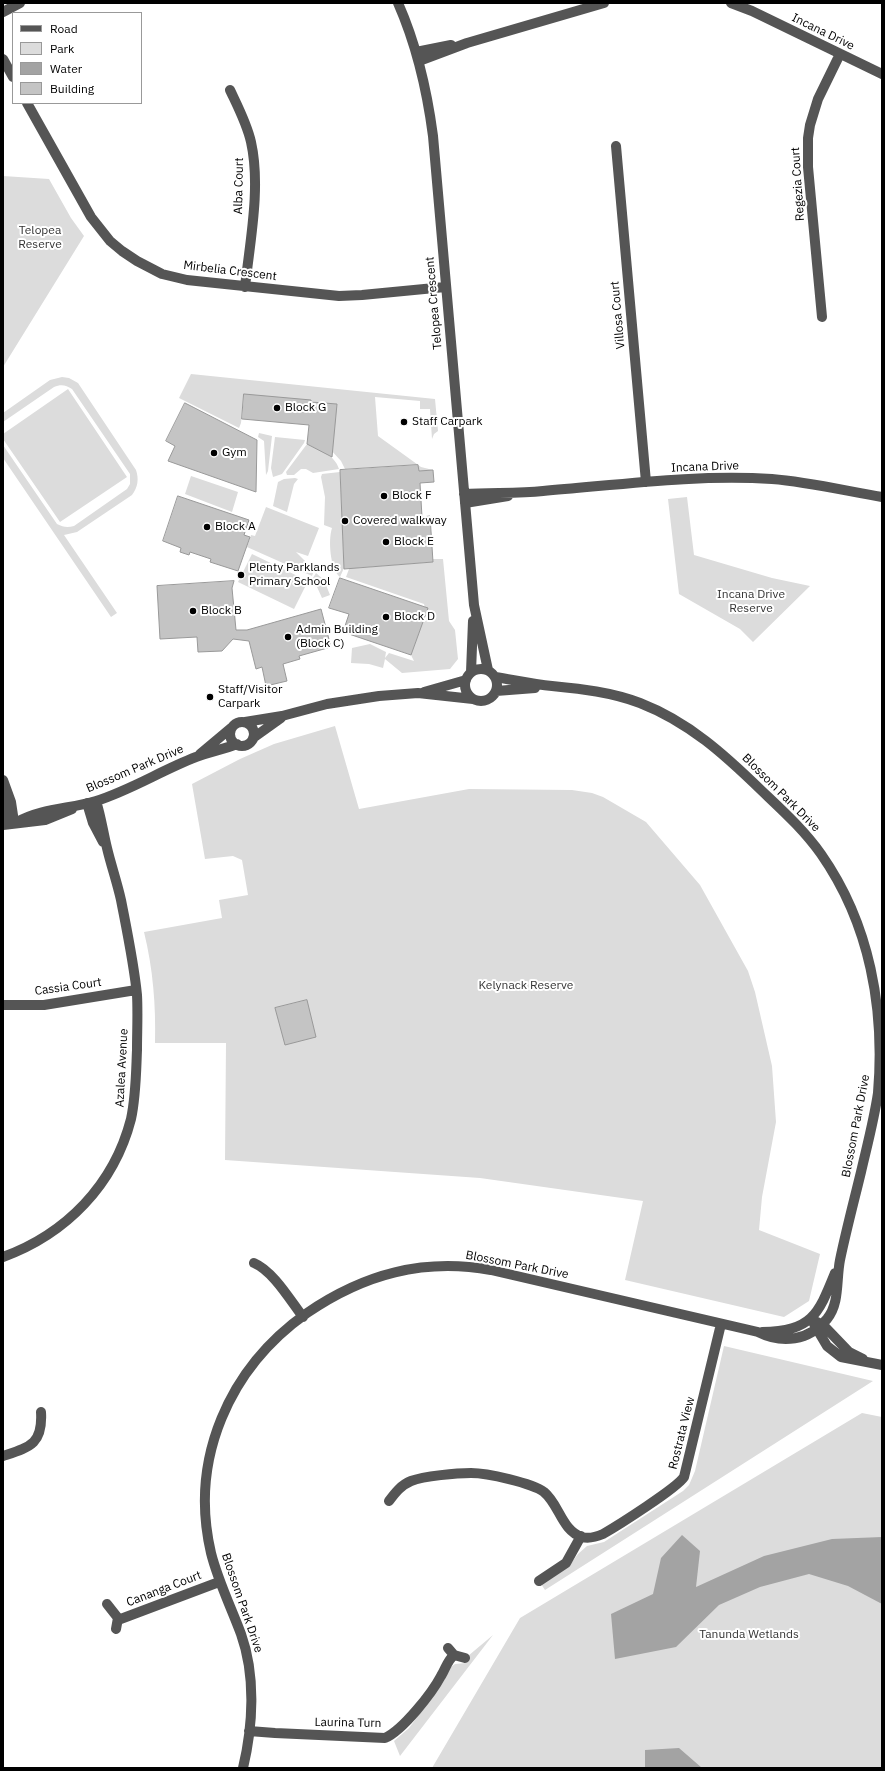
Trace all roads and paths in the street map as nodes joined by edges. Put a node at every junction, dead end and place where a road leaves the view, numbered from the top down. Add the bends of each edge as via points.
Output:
1 (20, 3) edge
2 (398, 3) edge
3 (604, 3) edge
4 (732, 3) edge
5 (588, 5) edge
6 (3, 12) edge
7 (840, 54) junction
8 (418, 57) junction
9 (3, 59) edge
10 (882, 74) edge
11 (12, 75) edge
12 (230, 90) dead end
13 (28, 104) edge
14 (616, 146) dead end
15 (245, 287) junction
16 (446, 287) junction
17 (822, 317) dead end
18 (646, 482) junction
19 (882, 497) edge
20 (465, 499) junction
21 (474, 605) junction
22 (491, 674) junction
23 (469, 676) junction
24 (551, 686) junction
25 (496, 691) junction
26 (418, 693) junction
27 (473, 699) junction
28 (282, 716) junction
29 (245, 722) junction
30 (231, 728) junction
31 (253, 738) junction
32 (237, 744) junction
33 (197, 757) junction
34 (3, 780) edge
35 (3, 801) edge
36 (89, 803) junction
37 (10, 823) edge
38 (136, 990) junction
39 (3, 1005) edge
40 (3, 1257) edge
41 (254, 1263) dead end
42 (840, 1263) junction
43 (302, 1316) junction
44 (812, 1318) junction
45 (721, 1324) junction
46 (819, 1327) junction
47 (758, 1332) junction
48 (882, 1365) edge
49 (41, 1412) dead end
50 (3, 1456) edge
51 (389, 1501) dead end
52 (581, 1536) junction
53 (539, 1581) dead end
54 (219, 1582) junction
55 (107, 1604) dead end
56 (465, 1658) dead end
57 (249, 1730) junction
58 (244, 1768) edge

1 - 6 street
2 - 8 street, Telopea Crescent
3 - 5 street
4 - 7 street, Incana Drive
5 - 8 street
7 - 10 street, Incana Drive
7 - 17 street, Regezia Court via 818,100 808,138 808,167
8 - 16 street, Telopea Crescent via 426,88 433,136
9 - 11 street
12 - 15 street, Alba Court via 250,140 254,167 254,196
13 - 15 street, Mirbelia Crescent via 91,217 101,231 122,251 150,269 174,277
14 - 18 street, Villosa Court
15 - 16 street, Mirbelia Crescent via 349,296
16 - 20 street, Telopea Crescent
18 - 19 street, Incana Drive via 772,479
18 - 20 street, Incana Drive
20 - 21 street, Telopea Crescent
21 - 22 street, Telopea Crescent
21 - 23 street, Telopea Crescent
22 - 23 street via 479,669
22 - 24 street, Blossom Park Drive
22 - 25 street via 497,682
23 - 26 street
23 - 27 street via 466,691
24 - 25 street, Blossom Park Drive
24 - 42 street, Blossom Park Drive via 601,692 640,704 675,719 708,741 808,837 843,891 860,928 875,977 881,1038 874,1113
25 - 27 street via 484,700
26 - 27 street
26 - 28 street via 346,701
28 - 29 street
28 - 31 street
29 - 30 street via 237,723
29 - 31 street via 251,726
30 - 32 street via 230,736
30 - 33 street, Blossom Park Drive
31 - 32 street via 247,745
32 - 33 street, Blossom Park Drive
33 - 36 street, Blossom Park Drive
34 - 37 street via 11,802
35 - 37 street
36 - 37 street, Blossom Park Drive via 29,815
36 - 38 street, Azalea Avenue via 93,823 107,849 115,872
38 - 39 street, Cassia Court via 44,1005
38 - 40 street, Azalea Avenue via 136,1084 131,1118 120,1151 101,1184 70,1218 40,1240
41 - 43 street via 268,1273
42 - 44 street, Blossom Park Drive via 820,1309
42 - 46 street, Blossom Park Drive via 836,1301 828,1318
43 - 45 street, Blossom Park Drive via 342,1292 380,1276 415,1268 457,1266 512,1275
43 - 54 street, Blossom Park Drive via 275,1339 249,1369 228,1402 214,1440 207,1474 205,1515
44 - 46 street
44 - 47 street, Blossom Park Drive via 790,1329
45 - 47 street, Blossom Park Drive
45 - 52 street, Rostrata View via 690,1459 682,1480 602,1534 588,1538
46 - 47 street, Blossom Park Drive via 789,1340 769,1338
46 - 48 street via 827,1346 841,1358
49 - 50 street via 41,1431 36,1440 26,1448
51 - 52 street via 402,1486 417,1479 464,1473 485,1474 539,1489 550,1498 572,1531
52 - 53 street via 566,1563
54 - 55 street, Cananga Court via 117,1624 116,1614
54 - 57 street, Blossom Park Drive via 242,1635 246,1651 250,1679
56 - 57 street, Laurina Turn via 451,1651 436,1684 403,1726 385,1738
57 - 58 street, Blossom Park Drive

